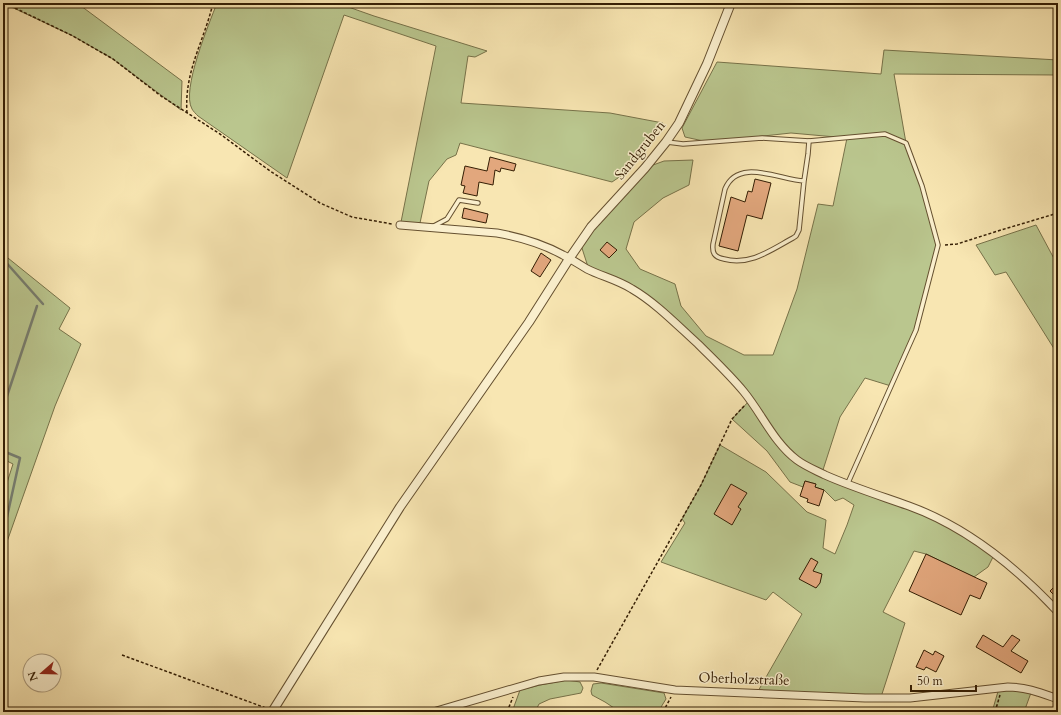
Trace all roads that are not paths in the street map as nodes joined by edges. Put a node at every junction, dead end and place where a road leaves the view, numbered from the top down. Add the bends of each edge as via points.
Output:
1 (731, 3) edge
2 (809, 141) junction
3 (666, 142) junction
4 (804, 181) junction
5 (478, 202) dead end
6 (400, 225) road end
7 (432, 228) junction
8 (569, 259) junction
9 (846, 485) junction
10 (1058, 612) edge
11 (1058, 699) edge
12 (273, 711) edge
13 (432, 712) edge

1 - 3 street, Sandgruben via 707,64 679,123
2 - 3 lane via 762,138 682,144
2 - 4 lane
2 - 9 lane via 885,134 906,143 922,186 938,245 916,330
3 - 8 street, Sandgruben via 591,228
4 - 4 lane via 755,171 738,175 731,180 725,189 713,244 712,250 715,255 724,259 745,261 796,236 799,230
5 - 7 lane via 459,200 447,219
6 - 7 street
7 - 8 street via 511,236 533,242
8 - 9 street via 646,298 722,368 744,392 776,437 794,457 805,466
8 - 12 street, Sandgruben via 400,507
9 - 10 street via 911,507 971,537 1021,576
11 - 13 street, Oberholzstraße via 1019,687 910,698 865,698 675,690 594,677 539,681

